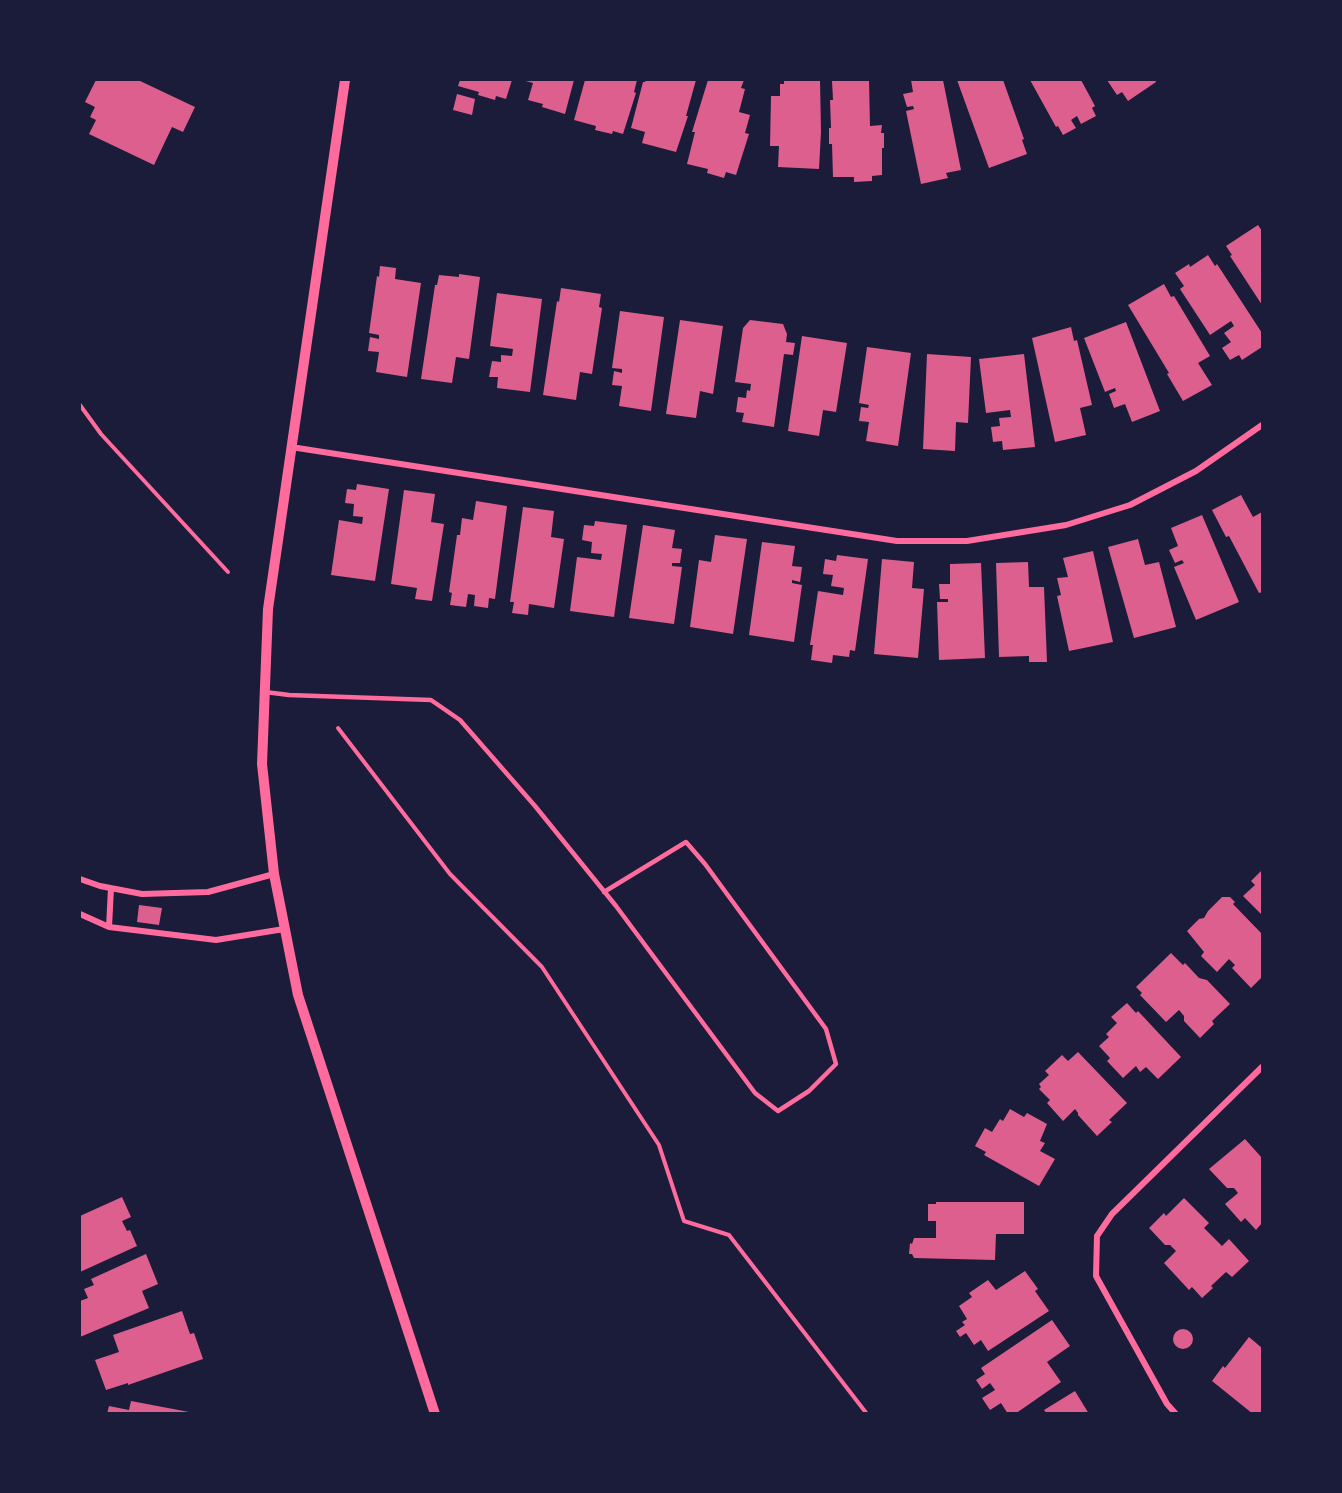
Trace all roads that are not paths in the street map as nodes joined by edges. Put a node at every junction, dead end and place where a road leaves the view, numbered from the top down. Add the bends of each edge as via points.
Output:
1 (345, 80) edge
2 (1263, 425) edge
3 (291, 447) junction
4 (265, 692) junction
5 (274, 874) junction
6 (80, 879) edge
7 (111, 888) junction
8 (604, 892) junction
9 (80, 914) edge
10 (109, 927) junction
11 (284, 929) junction
12 (1263, 1067) edge
13 (435, 1413) edge
14 (1176, 1413) edge

1 - 3 street
2 - 3 street via 1196,471 1130,505 1066,525 967,541 897,541
3 - 4 street via 268,609
4 - 5 street via 262,764
4 - 8 lane via 431,700 460,720
5 - 7 street via 208,892 142,894
5 - 11 street
6 - 7 street
7 - 10 street
8 - 8 lane via 755,1093 778,1111 809,1091 836,1064 826,1029 686,842
9 - 10 street
10 - 11 street via 216,940
11 - 13 street via 298,995
12 - 14 street via 1112,1214 1097,1236 1096,1276 1167,1404

